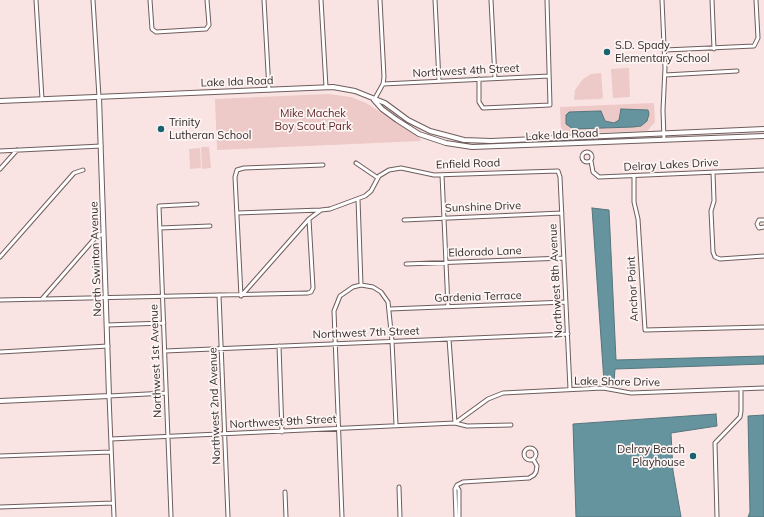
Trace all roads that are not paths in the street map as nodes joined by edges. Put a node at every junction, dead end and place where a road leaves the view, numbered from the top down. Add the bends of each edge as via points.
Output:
1 (36, 0) edge
2 (93, 0) edge
3 (150, 0) edge
4 (207, 0) edge
5 (264, 0) edge
6 (321, 0) edge
7 (380, 0) edge
8 (435, 0) edge
9 (491, 0) edge
10 (547, 0) edge
11 (662, 0) edge
12 (712, 0) edge
13 (756, 0) edge
14 (714, 49) junction
15 (665, 50) junction
16 (737, 71) dead end
17 (665, 75) junction
18 (549, 76) junction
19 (495, 78) junction
20 (479, 79) junction
21 (439, 81) junction
22 (383, 84) junction
23 (326, 87) junction
24 (269, 90) junction
25 (99, 97) junction
26 (42, 99) junction
27 (374, 100) junction
28 (0, 101) edge
29 (764, 129) edge
30 (663, 133) junction
31 (764, 136) edge
32 (558, 138) junction
33 (664, 140) junction
34 (484, 141) junction
35 (548, 145) junction
36 (101, 146) junction
37 (484, 148) junction
38 (18, 150) junction
39 (0, 151) edge
40 (591, 161) dead end
41 (356, 163) dead end
42 (323, 165) dead end
43 (0, 169) edge
44 (83, 170) dead end
45 (764, 170) edge
46 (558, 171) joint
47 (713, 172) junction
48 (442, 175) junction
49 (634, 176) junction
50 (378, 178) junction
51 (358, 199) junction
52 (197, 204) dead end
53 (321, 210) junction
54 (237, 213) junction
55 (562, 213) junction
56 (444, 218) junction
57 (309, 219) junction
58 (404, 220) dead end
59 (764, 220) edge
60 (210, 226) dead end
61 (160, 228) junction
62 (764, 228) edge
63 (103, 234) junction
64 (764, 256) edge
65 (0, 257) edge
66 (564, 258) junction
67 (446, 262) junction
68 (406, 264) dead end
69 (361, 285) junction
70 (220, 295) junction
71 (240, 296) junction
72 (106, 297) junction
73 (162, 297) junction
74 (42, 299) junction
75 (0, 300) edge
76 (566, 302) junction
77 (448, 307) junction
78 (390, 309) junction
79 (164, 323) junction
80 (107, 325) junction
81 (764, 327) edge
82 (568, 334) junction
83 (450, 339) junction
84 (392, 341) junction
85 (336, 343) junction
86 (108, 346) junction
87 (278, 346) junction
88 (222, 348) junction
89 (165, 350) junction
90 (0, 352) edge
91 (764, 388) edge
92 (570, 389) junction
93 (741, 389) junction
94 (166, 393) junction
95 (109, 396) junction
96 (0, 401) edge
97 (455, 423) junction
98 (396, 425) junction
99 (511, 425) dead end
100 (339, 429) junction
101 (282, 432) junction
102 (225, 434) junction
103 (168, 436) junction
104 (111, 439) junction
105 (111, 452) junction
106 (0, 456) edge
107 (533, 459) dead end
108 (399, 487) dead end
109 (456, 487) junction
110 (285, 492) dead end
111 (113, 503) junction
112 (0, 507) edge
113 (171, 516) edge
114 (114, 517) edge
115 (228, 517) edge
116 (286, 517) edge
117 (342, 517) edge
118 (400, 517) edge
119 (456, 517) edge
120 (459, 517) edge
121 (717, 517) edge

1 - 26 street
2 - 25 street, North Swinton Avenue
3 - 4 street via 152,29 156,32 206,30
5 - 24 street
6 - 23 street
7 - 22 street
8 - 21 street
9 - 19 street
10 - 18 street
11 - 15 street
12 - 14 street
13 - 14 street via 756,44 752,47
14 - 15 street
15 - 17 street
16 - 17 street
17 - 30 street
18 - 19 street, Northwest 4th Street
18 - 20 street via 550,105 483,108 480,102
19 - 20 street, Northwest 4th Street
20 - 21 street, Northwest 4th Street
21 - 22 street, Northwest 4th Street
22 - 27 street
23 - 24 street, Lake Ida Road
23 - 27 street, Lake Ida Road via 349,90
24 - 25 street, Lake Ida Road
25 - 26 street, Lake Ida Road
25 - 36 street, North Swinton Avenue
26 - 28 street, Lake Ida Road
27 - 34 street, Lake Ida Road via 385,103 415,124 434,133 456,139
27 - 37 street, Lake Ida Road via 397,120 424,136 455,145
29 - 30 street, Lake Ida Road
30 - 32 street, Lake Ida Road
30 - 33 street
31 - 33 street, Lake Ida Road
32 - 34 street, Lake Ida Road
32 - 35 street
33 - 35 street, Lake Ida Road
34 - 37 street
35 - 37 street, Lake Ida Road
36 - 38 street
36 - 63 street, North Swinton Avenue
38 - 39 street
38 - 43 street
40 - 49 street, Delray Lakes Drive via 593,172 599,177
41 - 50 street
42 - 54 street via 237,170
44 - 65 street via 74,173
45 - 47 street, Delray Lakes Drive
46 - 48 street, Enfield Road
46 - 55 street, Northwest 8th Avenue
47 - 49 street, Delray Lakes Drive
47 - 64 street via 714,201 711,212 715,257 733,259
48 - 50 street, Enfield Road via 394,168
48 - 56 street
49 - 81 street, Anchor Point via 645,330
50 - 51 street, Enfield Road via 370,193
51 - 53 street, Enfield Road
51 - 69 street
52 - 61 street, Northwest 1st Avenue via 159,206
53 - 54 street
53 - 57 street, Enfield Road
54 - 71 street
55 - 56 street, Sunshine Drive
55 - 66 street, Northwest 8th Avenue
56 - 58 street, Sunshine Drive
56 - 67 street
57 - 71 street, Enfield Road
57 - 71 street via 313,288 311,292
59 - 62 street via 759,220 757,224 759,228
60 - 61 street
61 - 73 street, Northwest 1st Avenue
63 - 72 street, North Swinton Avenue
63 - 74 street via 96,237
66 - 67 street, Eldorado Lane
66 - 76 street, Northwest 8th Avenue
67 - 68 street, Eldorado Lane
67 - 77 street
69 - 78 street via 373,287 381,292
69 - 85 street via 345,291 336,302
70 - 71 street
70 - 73 street
70 - 88 street, Northwest 2nd Avenue
72 - 73 street
72 - 74 street
72 - 80 street, North Swinton Avenue
73 - 79 street, Northwest 1st Avenue
74 - 75 street
76 - 77 street, Gardenia Terrace
76 - 82 street, Northwest 8th Avenue
77 - 78 street, Gardenia Terrace
78 - 84 street
79 - 80 street
79 - 89 street, Northwest 1st Avenue
80 - 86 street, North Swinton Avenue
82 - 83 street, Northwest 7th Street
82 - 92 street, Northwest 8th Avenue
83 - 84 street, Northwest 7th Street
83 - 97 street
84 - 85 street, Northwest 7th Street
84 - 98 street
85 - 87 street, Northwest 7th Street
85 - 100 street
86 - 90 street
86 - 95 street, North Swinton Avenue
87 - 88 street, Northwest 7th Street
87 - 101 street
88 - 89 street, Northwest 7th Street
88 - 102 street, Northwest 2nd Avenue
89 - 94 street, Northwest 1st Avenue
91 - 93 street, Lake Shore Drive
92 - 93 street, Lake Shore Drive via 603,388 631,393
92 - 97 street, Lake Shore Drive via 500,394 488,398
93 - 121 street via 740,417 715,443
94 - 95 street
94 - 103 street, Northwest 1st Avenue
95 - 96 street
95 - 104 street, North Swinton Avenue
97 - 98 street, Northwest 9th Street
97 - 99 street, Northwest 9th Street via 466,426
98 - 100 street, Northwest 9th Street
100 - 101 street, Northwest 9th Street
100 - 117 street
101 - 102 street, Northwest 9th Street
102 - 103 street, Northwest 9th Street
102 - 115 street, Northwest 2nd Avenue
103 - 104 street, Northwest 9th Street
103 - 113 street, Northwest 1st Avenue
104 - 105 street, North Swinton Avenue
105 - 106 street
105 - 111 street, North Swinton Avenue
107 - 109 street via 537,466 536,472 529,478 463,482
108 - 118 street
109 - 119 street
109 - 120 street via 459,490
110 - 116 street
111 - 112 street
111 - 114 street, North Swinton Avenue

